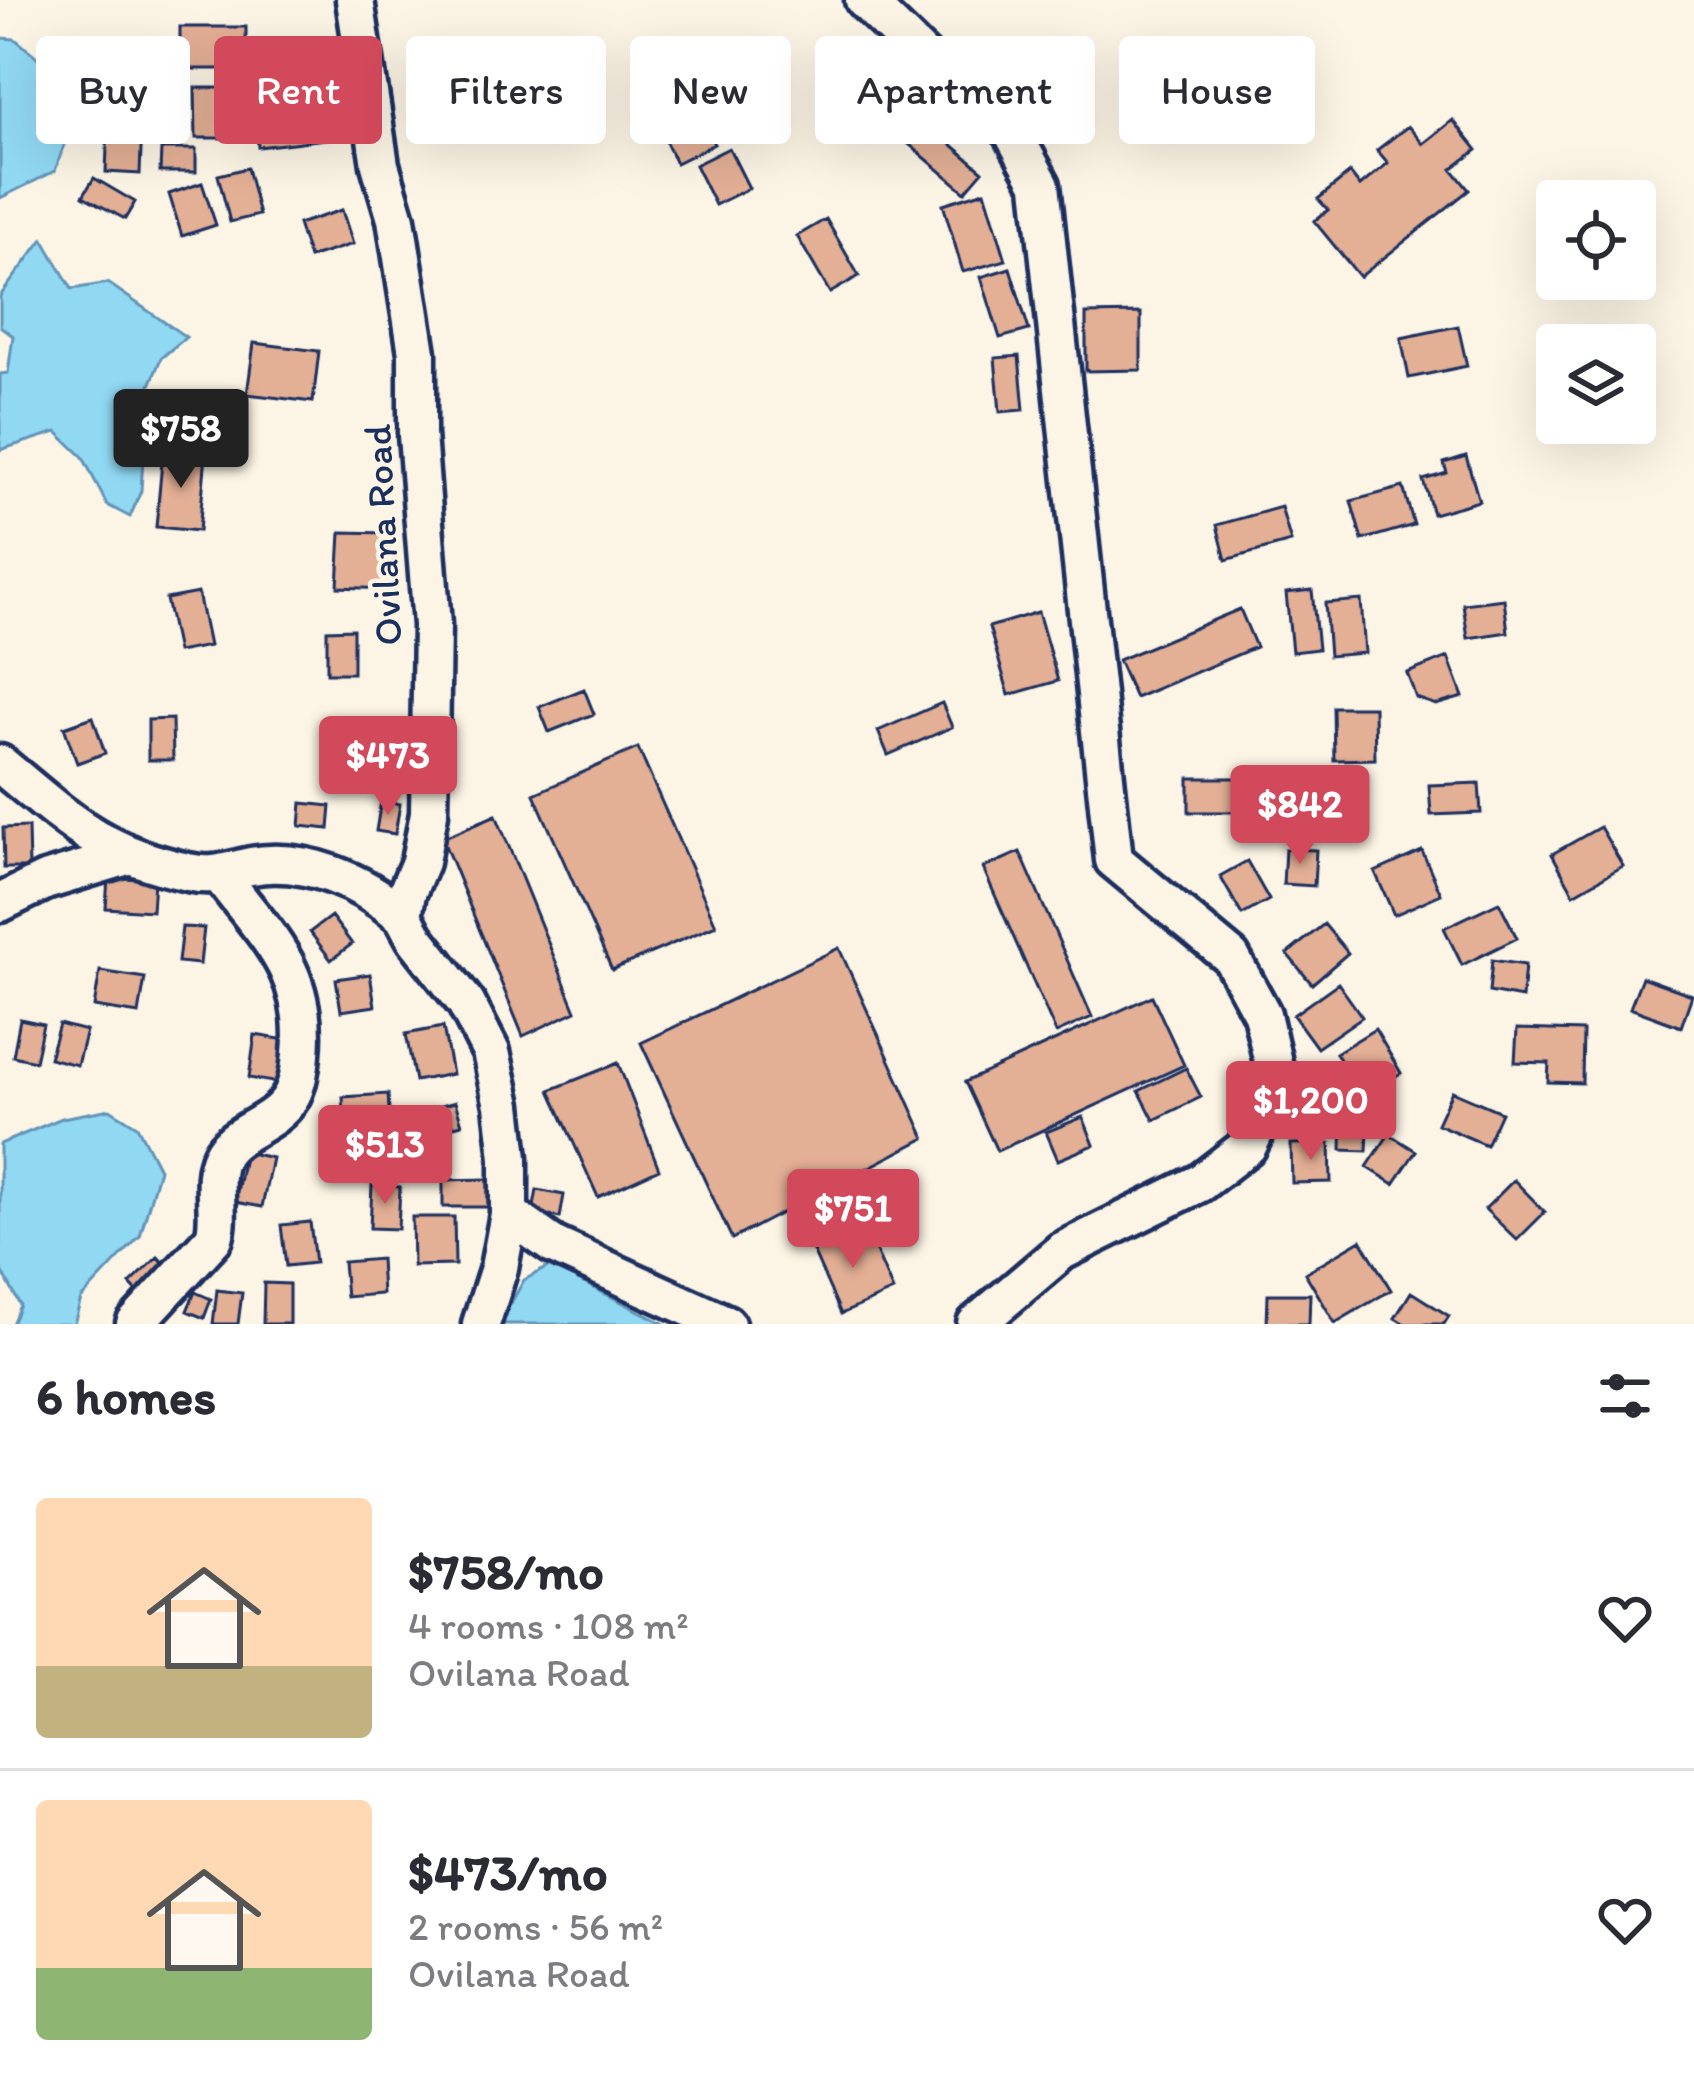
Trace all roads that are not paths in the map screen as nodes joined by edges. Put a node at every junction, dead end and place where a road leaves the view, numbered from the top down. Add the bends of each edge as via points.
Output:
1 (355, 0) edge
2 (864, 0) edge
3 (0, 764) edge
4 (127, 856) junction
5 (221, 876) junction
6 (0, 903) edge
7 (404, 916) junction
8 (508, 1214) junction
9 (135, 1324) edge
10 (481, 1324) edge
11 (726, 1324) edge
12 (976, 1324) edge

1 - 7 street, Ovilana Road via 417,353 433,625 429,814
2 - 12 street via 1011,130 1041,184 1114,860 1231,957 1262,1014 1278,1085 1248,1146 1200,1183 1062,1251
3 - 4 street via 82,833
4 - 5 street
4 - 6 street
5 - 7 street via 250,866 299,866 342,877
5 - 9 street via 292,972 304,1021 301,1062 292,1096 270,1123 220,1157 214,1238
7 - 8 street via 491,1052 503,1105
8 - 10 street
8 - 11 street via 553,1245

